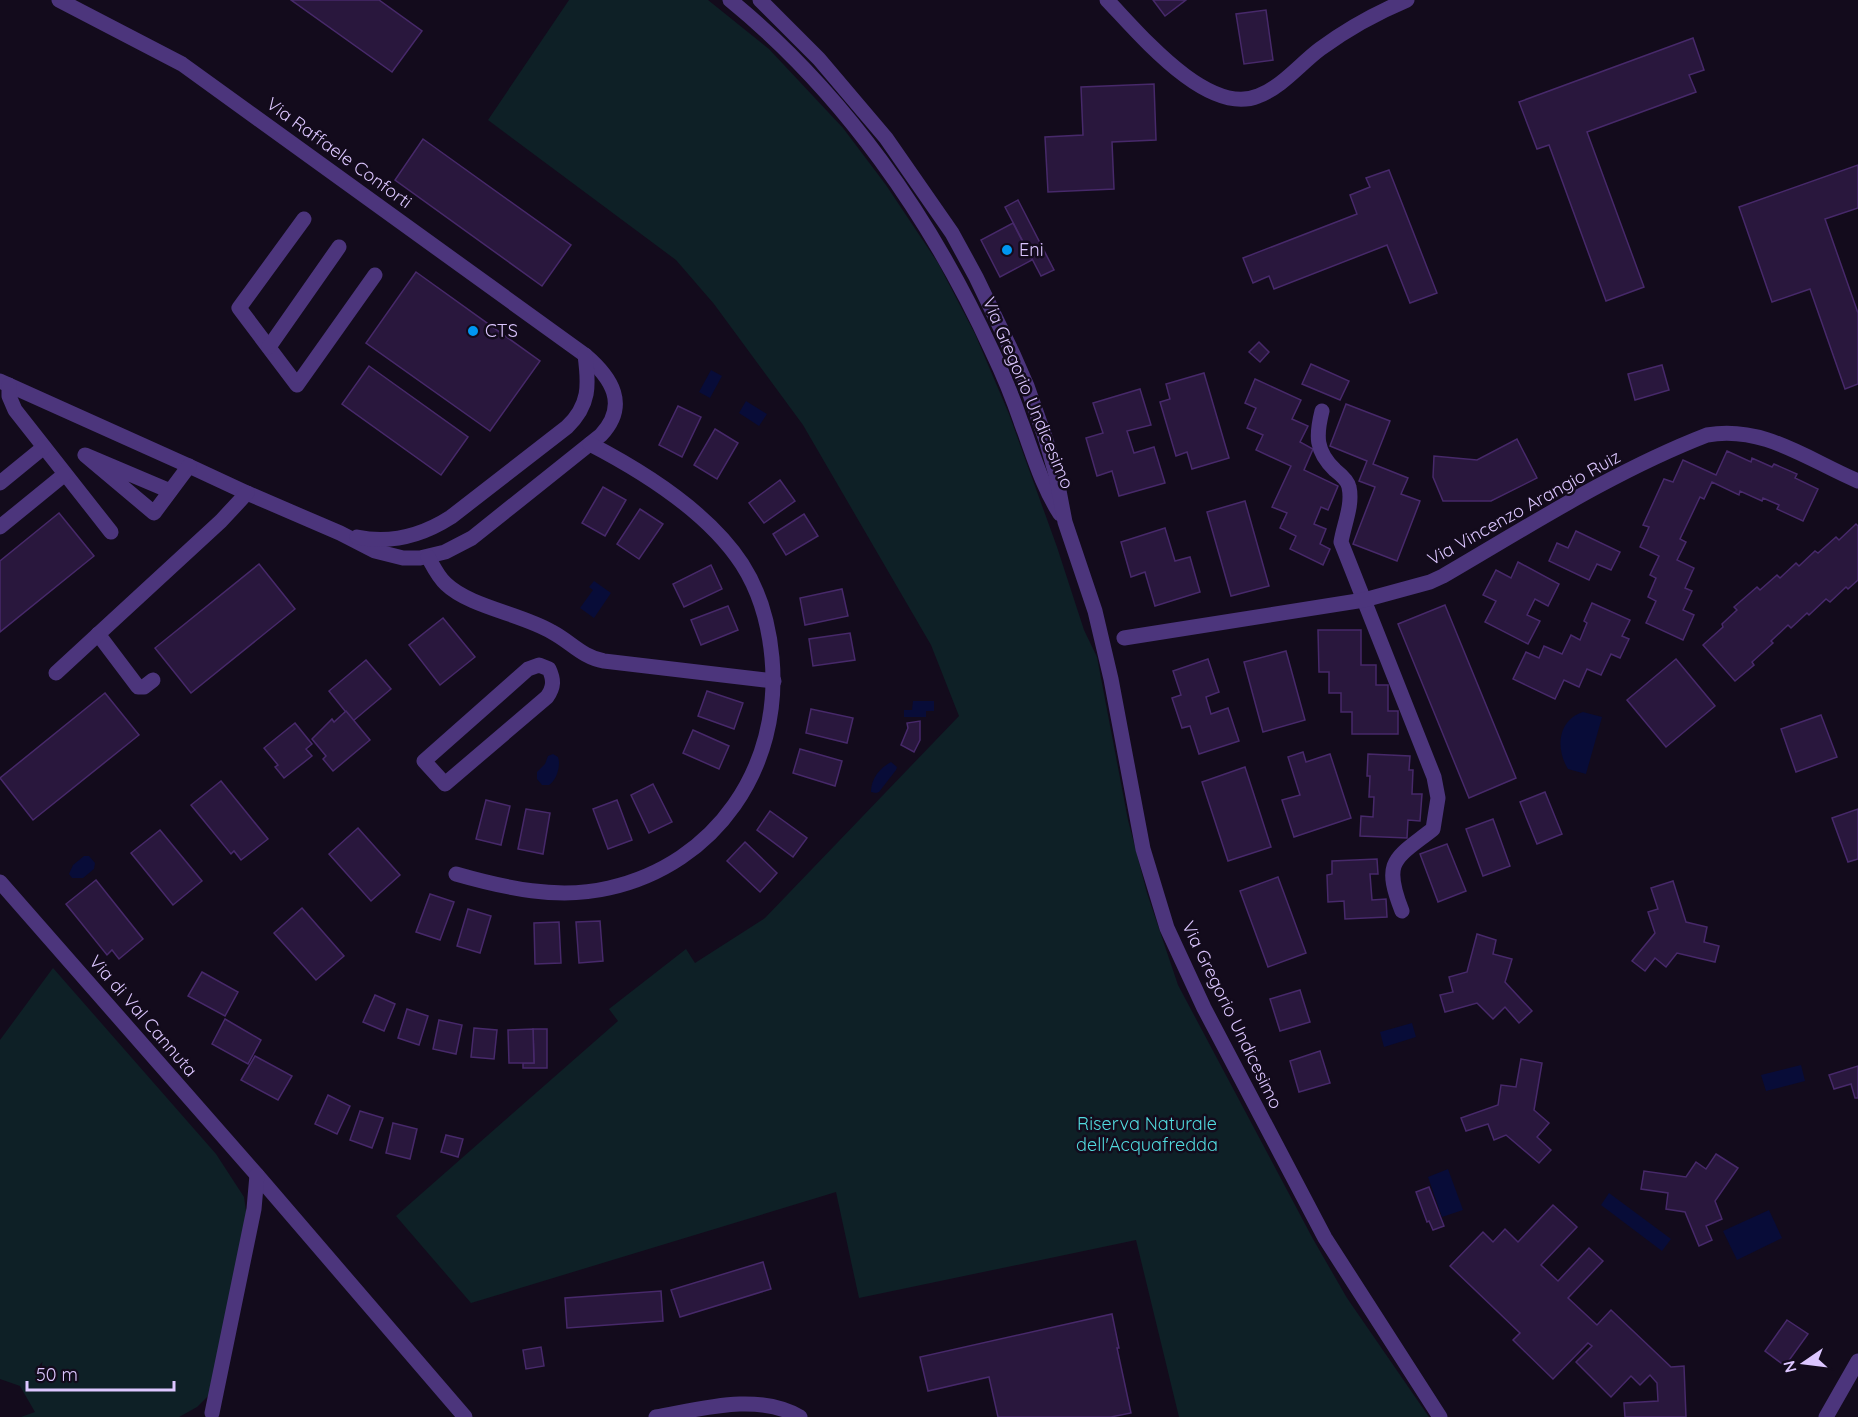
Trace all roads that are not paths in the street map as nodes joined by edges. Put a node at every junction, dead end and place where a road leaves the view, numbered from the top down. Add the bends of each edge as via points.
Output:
1 (59, 0) edge
2 (730, 0) edge
3 (760, 0) edge
4 (1107, 0) edge
5 (1407, 0) edge
6 (304, 219) dead end
7 (339, 247) dead end
8 (375, 275) dead end
9 (269, 347) junction
10 (585, 355) junction
11 (4, 383) edge
12 (1322, 411) dead end
13 (590, 444) junction
14 (44, 447) junction
15 (189, 465) junction
16 (65, 474) junction
17 (1858, 481) edge
18 (0, 483) edge
19 (170, 491) junction
20 (247, 494) junction
21 (1065, 522) junction
22 (0, 527) edge
23 (111, 532) dead end
24 (340, 533) junction
25 (428, 557) junction
26 (1364, 600) junction
27 (98, 634) junction
28 (1124, 638) dead end
29 (56, 673) dead end
30 (153, 680) dead end
31 (774, 681) junction
32 (424, 761) joint
33 (456, 874) dead end
34 (0, 882) edge
35 (1402, 911) dead end
36 (257, 1175) junction
37 (1858, 1361) edge
38 (212, 1413) dead end
39 (465, 1417) edge
40 (656, 1417) edge
41 (800, 1417) edge
42 (1440, 1417) edge
43 (1826, 1417) edge

1 - 10 street, Via Raffaele Conforti via 182,64
2 - 21 street, Via Gregorio Undicesimo via 827,95 890,173 929,231 993,352 1042,478
3 - 21 street, Via Gregorio Undicesimo via 856,101 952,233 1027,386 1052,459
4 - 5 street via 1186,78 1224,96 1243,99 1268,91 1319,49 1378,12
6 - 9 street via 239,308
7 - 9 street
8 - 9 street via 297,385
10 - 13 street, Via Raffaele Conforti via 606,376 616,407 611,423
10 - 24 street, Via Raffaele Conforti via 585,404 573,421 451,517 423,532 395,539 374,540
11 - 14 street, Via Raffaele Conforti via 12,403
11 - 15 street, Via Raffaele Conforti
12 - 26 street via 1317,432 1321,452 1349,485 1350,506 1341,542
13 - 25 street, Via Raffaele Conforti via 482,531
13 - 31 street via 669,492 728,545 760,602 771,644
14 - 16 street, Via Raffaele Conforti
14 - 18 street
15 - 19 street
15 - 20 street, Via Raffaele Conforti
16 - 22 street
16 - 23 street, Via Raffaele Conforti
17 - 26 street, Via Vincenzo Arangio Ruiz via 1757,435 1707,435 1628,471 1443,576
19 - 19 street via 154,513 85,454 128,473
20 - 24 street, Via Raffaele Conforti
20 - 27 street
21 - 42 street, Via Gregorio Undicesimo via 1103,643 1143,849 1179,956 1325,1238
24 - 25 street, Via Raffaele Conforti via 385,554
25 - 31 street via 446,585 546,628 588,657
26 - 28 street, Via Vincenzo Arangio Ruiz
26 - 35 street via 1434,777 1438,798 1433,829 1396,860 1393,887
27 - 29 street
27 - 30 street via 138,687
31 - 33 street via 768,734 750,780 715,828 675,861 628,883 584,892 521,889
32 - 32 street via 445,784 547,697 554,684 549,669 539,665 528,669
34 - 36 street, Via di Val Cannuta
36 - 38 street via 254,1209
36 - 39 street, Via di Val Cannuta
37 - 43 street
40 - 41 street via 734,1404 776,1408

